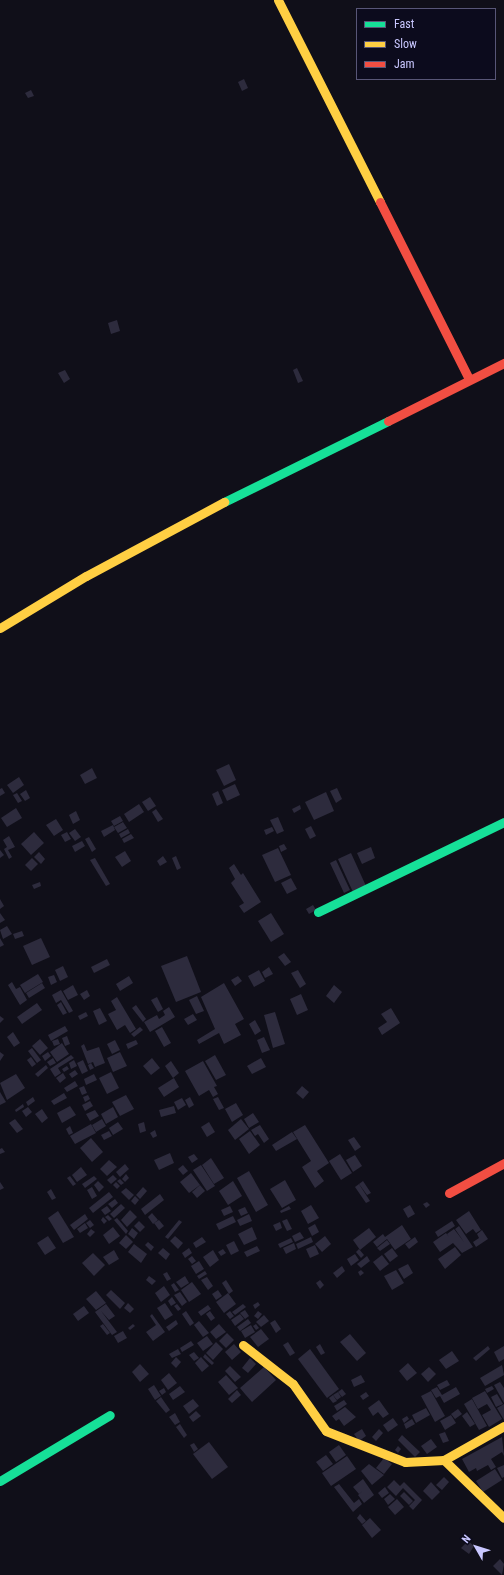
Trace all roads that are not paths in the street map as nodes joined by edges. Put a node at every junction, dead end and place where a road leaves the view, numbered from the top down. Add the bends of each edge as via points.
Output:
1 (278, 0) edge
2 (504, 363) edge
3 (469, 379) junction
4 (0, 628) edge
5 (504, 822) edge
6 (318, 912) dead end
7 (504, 1163) edge
8 (449, 1193) dead end
9 (243, 1345) dead end
10 (110, 1415) dead end
11 (504, 1426) edge
12 (444, 1460) junction
13 (0, 1481) edge
14 (504, 1518) edge

1 - 3 street
2 - 3 street
3 - 4 street via 205,512 86,576
5 - 6 street
7 - 8 street
9 - 12 street via 293,1384 326,1431 404,1462
10 - 13 street
11 - 12 street
12 - 14 street

